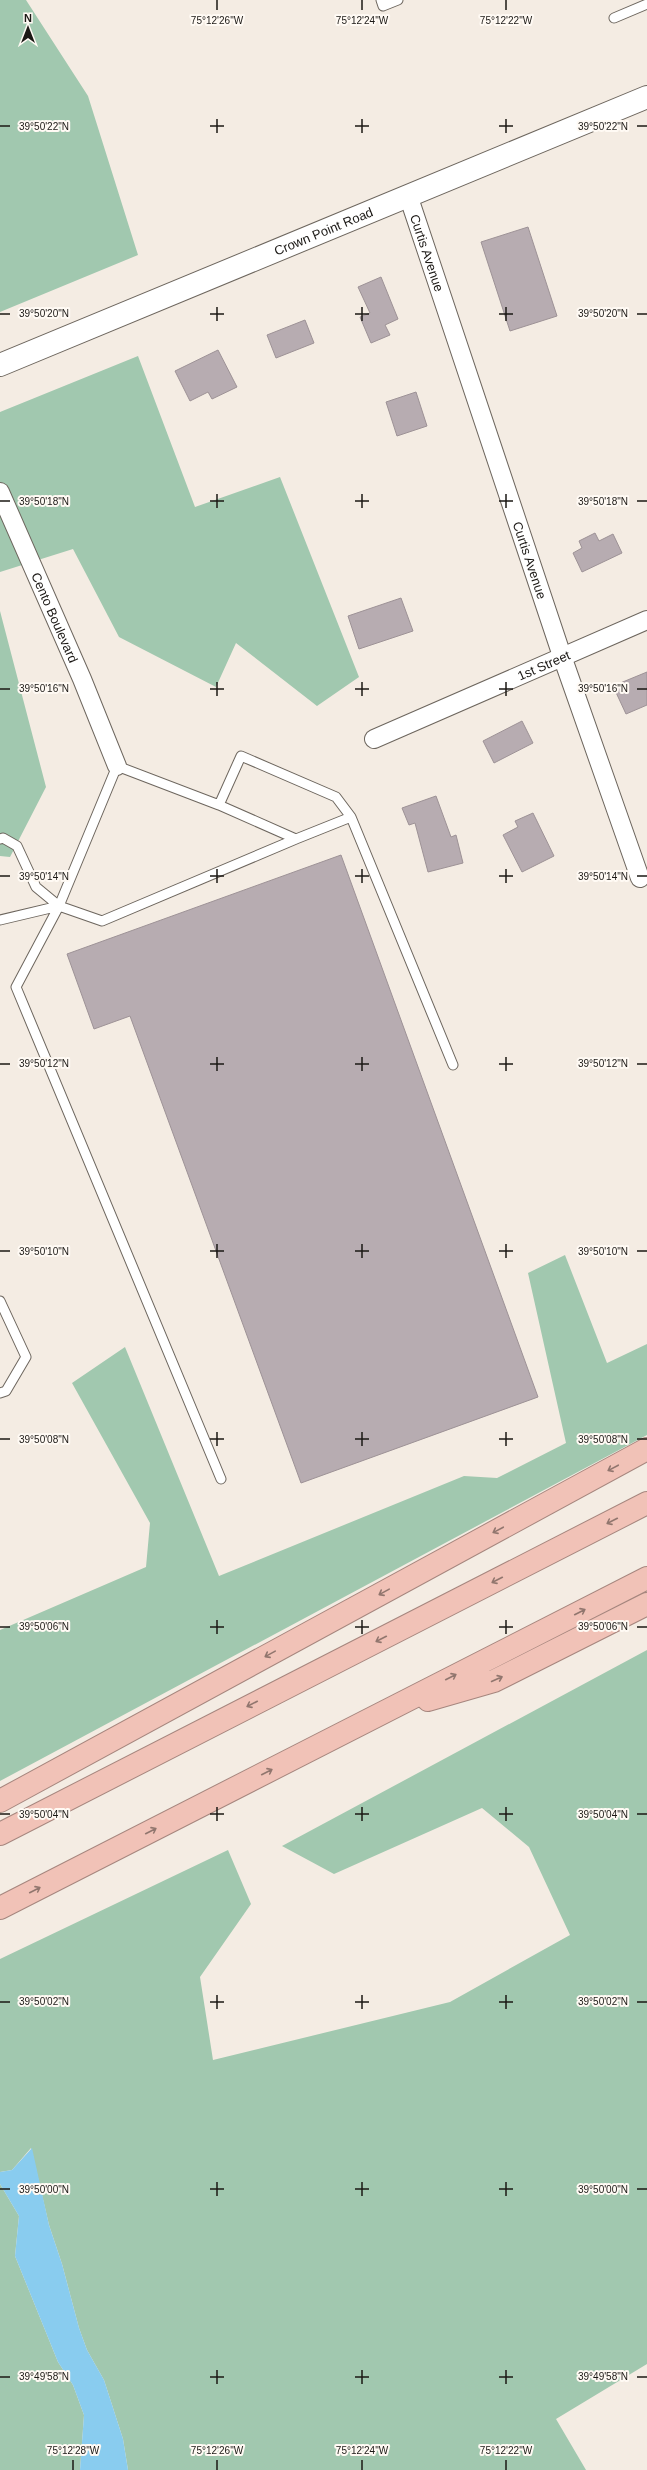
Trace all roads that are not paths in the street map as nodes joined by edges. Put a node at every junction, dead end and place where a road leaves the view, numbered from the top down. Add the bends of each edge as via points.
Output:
1 (381, 0) edge
2 (398, 0) edge
3 (647, 4) edge
4 (614, 18) dead end
5 (647, 97) edge
6 (408, 195) junction
7 (0, 365) edge
8 (0, 492) edge
9 (647, 620) edge
10 (562, 656) junction
11 (374, 739) dead end
12 (117, 766) junction
13 (219, 805) junction
14 (351, 817) junction
15 (0, 839) edge
16 (296, 839) junction
17 (640, 878) dead end
18 (59, 906) junction
19 (0, 920) edge
20 (453, 1065) dead end
21 (0, 1301) edge
22 (0, 1394) edge
23 (647, 1450) edge
24 (221, 1479) dead end
25 (647, 1503) edge
26 (647, 1578) edge
27 (647, 1604) edge
28 (379, 1714) junction
29 (0, 1801) edge
30 (0, 1834) edge
31 (0, 1908) edge

1 - 2 lane via 383,6
3 - 4 lane
5 - 6 main road, Crown Point Road
6 - 7 main road, Crown Point Road
6 - 10 street, Curtis Avenue
8 - 12 street, Cento Boulevard
9 - 10 street, 1st Street
10 - 11 street, 1st Street
10 - 17 street, Curtis Avenue
12 - 13 lane
12 - 18 lane
13 - 14 lane via 241,756 336,797
13 - 16 lane
14 - 16 lane
14 - 20 lane
15 - 18 lane via 3,838 17,846 36,887
16 - 18 lane via 102,921
18 - 19 lane
18 - 24 lane via 16,987
21 - 22 lane via 26,1357 6,1391
23 -> 29 highway
25 -> 30 highway
28 -> 26 highway
28 -> 27 highway via 494,1681
31 -> 28 highway

